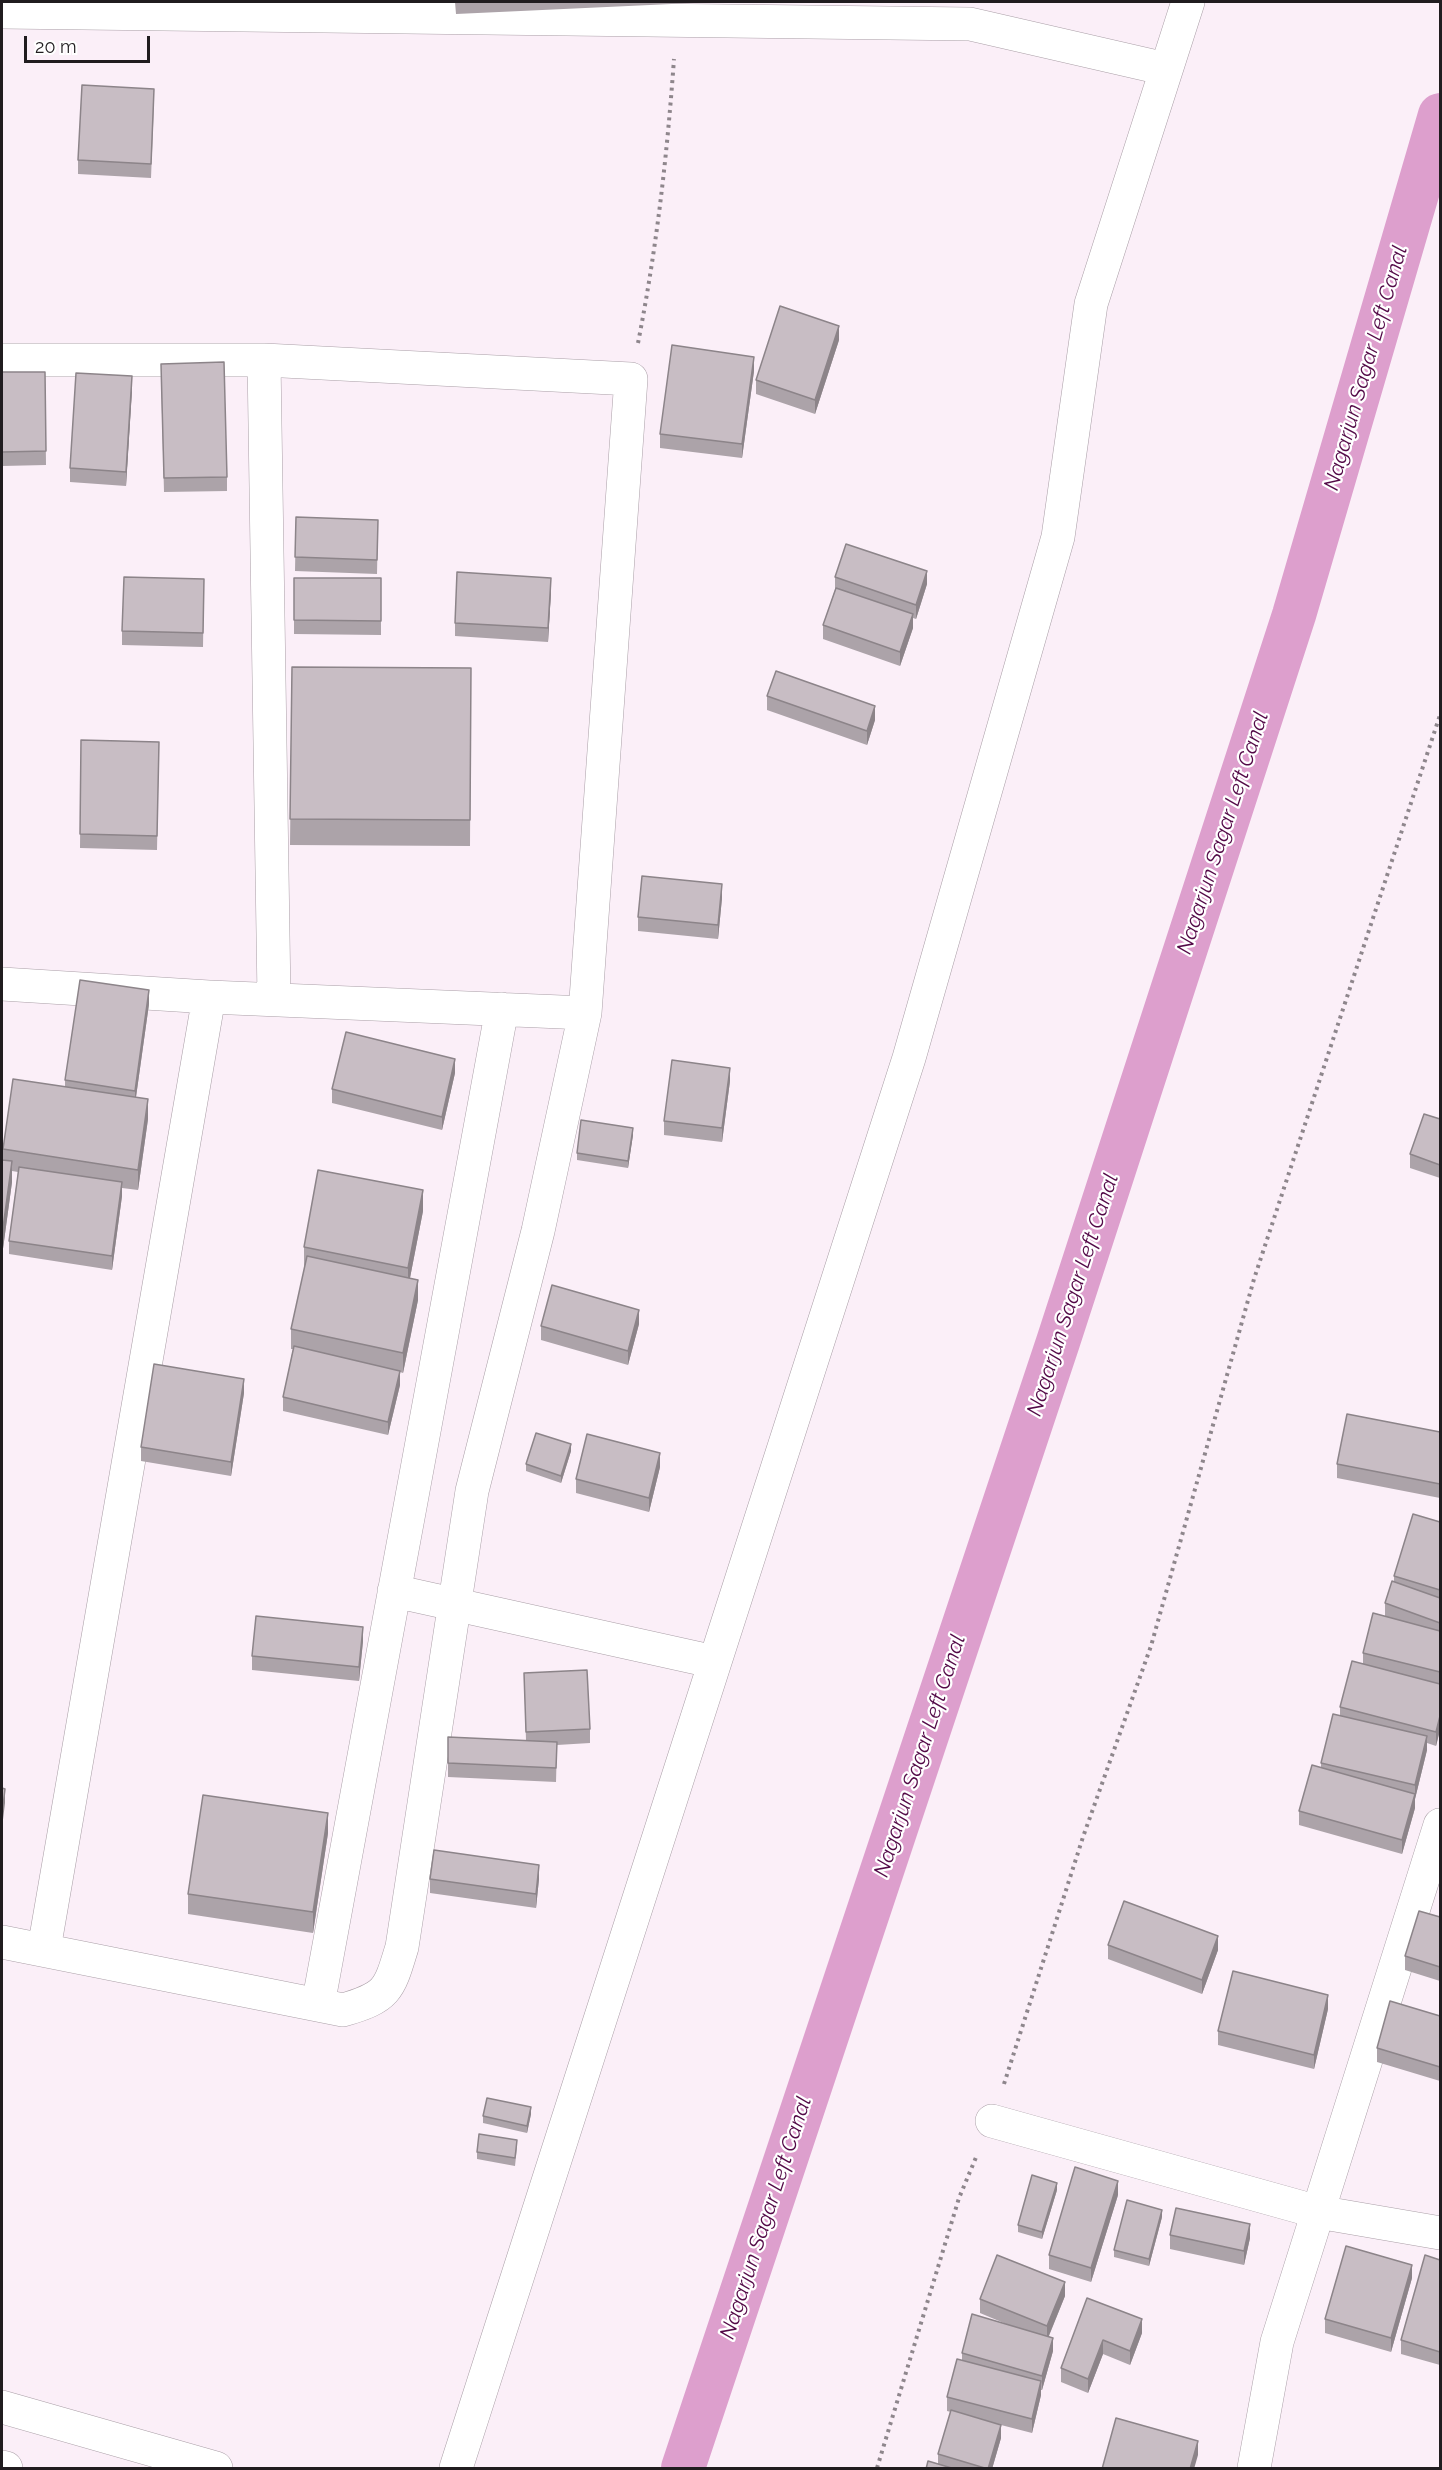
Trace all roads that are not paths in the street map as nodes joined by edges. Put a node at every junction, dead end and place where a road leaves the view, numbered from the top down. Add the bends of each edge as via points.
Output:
1 (1188, 2) edge
2 (2, 12) edge
3 (1166, 69) junction
4 (2, 360) edge
5 (264, 360) junction
6 (2, 984) edge
7 (209, 997) junction
8 (274, 998) junction
9 (502, 1010) junction
10 (585, 1013) junction
11 (394, 1591) junction
12 (455, 1604) junction
13 (715, 1662) junction
14 (1440, 1825) edge
15 (2, 1942) edge
16 (44, 1949) junction
17 (318, 2005) junction
18 (992, 2121) road end
19 (1318, 2212) junction
20 (1440, 2233) edge
21 (2, 2407) edge
22 (2, 2467) edge
23 (6, 2469) edge
24 (216, 2469) edge
25 (456, 2469) edge
26 (1254, 2469) edge

1 - 3 street
2 - 3 street via 970,24
3 - 13 street via 1091,304 1058,537 909,1058
4 - 5 street
5 - 8 street
5 - 10 street via 631,379
6 - 7 street
7 - 8 street
7 - 16 street
8 - 9 street
9 - 10 street
9 - 11 street
10 - 12 street via 538,1231 472,1491
11 - 12 street
11 - 17 street
12 - 13 street
12 - 17 street via 402,1947 391,1983 371,2002 344,2010
13 - 25 street
14 - 19 street
15 - 16 street
16 - 17 street
18 - 19 street
19 - 20 street
19 - 26 street via 1277,2342
21 - 24 street
22 - 23 street

